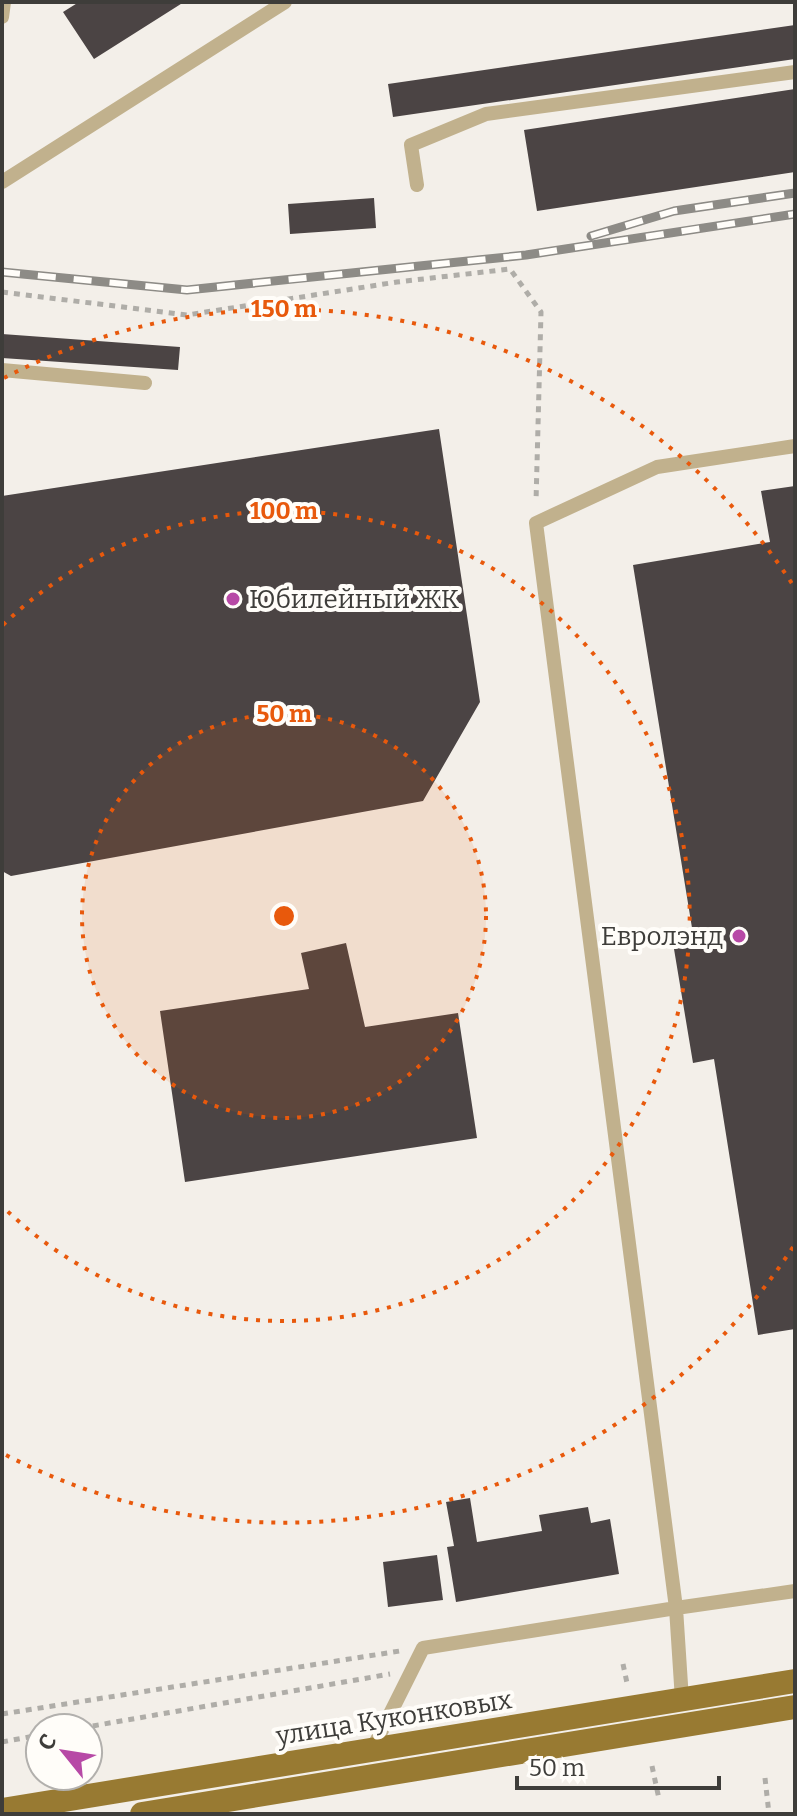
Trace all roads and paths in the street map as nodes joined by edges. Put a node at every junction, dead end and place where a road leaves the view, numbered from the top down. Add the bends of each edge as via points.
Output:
1 (4, 2) edge
2 (285, 2) edge
3 (2, 17) edge
4 (795, 72) edge
5 (2, 182) edge
6 (417, 185) dead end
7 (2, 292) edge
8 (2, 370) edge
9 (145, 383) dead end
10 (795, 446) edge
11 (536, 523) junction
12 (795, 1591) edge
13 (676, 1608) junction
14 (423, 1648) junction
15 (623, 1664) dead end
16 (411, 1671) junction
17 (795, 1681) edge
18 (627, 1684) dead end
19 (682, 1700) junction
20 (795, 1707) edge
21 (2, 1714) edge
22 (104, 1724) edge
23 (24, 1738) edge
24 (2, 1742) edge
25 (372, 1750) junction
26 (652, 1766) dead end
27 (765, 1778) dead end
28 (659, 1799) dead end
29 (2, 1810) edge
30 (192, 1810) edge
31 (142, 1814) edge
32 (769, 1814) edge

1 - 3 lane
2 - 5 lane
4 - 6 lane via 486,114 411,145
7 - 11 path via 187,315 510,269 541,312
8 - 9 lane
10 - 11 lane via 657,467
11 - 13 lane
12 - 13 lane
13 - 14 lane
13 - 19 lane
14 - 16 lane
14 - 21 path
15 - 18 path
16 - 22 path
16 - 25 lane
17 - 19 main road, улица Куконковых
19 - 25 main road, улица Куконковых
20 - 30 main road, улица Куконковых
23 - 24 path
25 - 29 main road, улица Куконковых
26 - 28 path
27 - 32 path
30 - 31 main road, улица Куконковых

